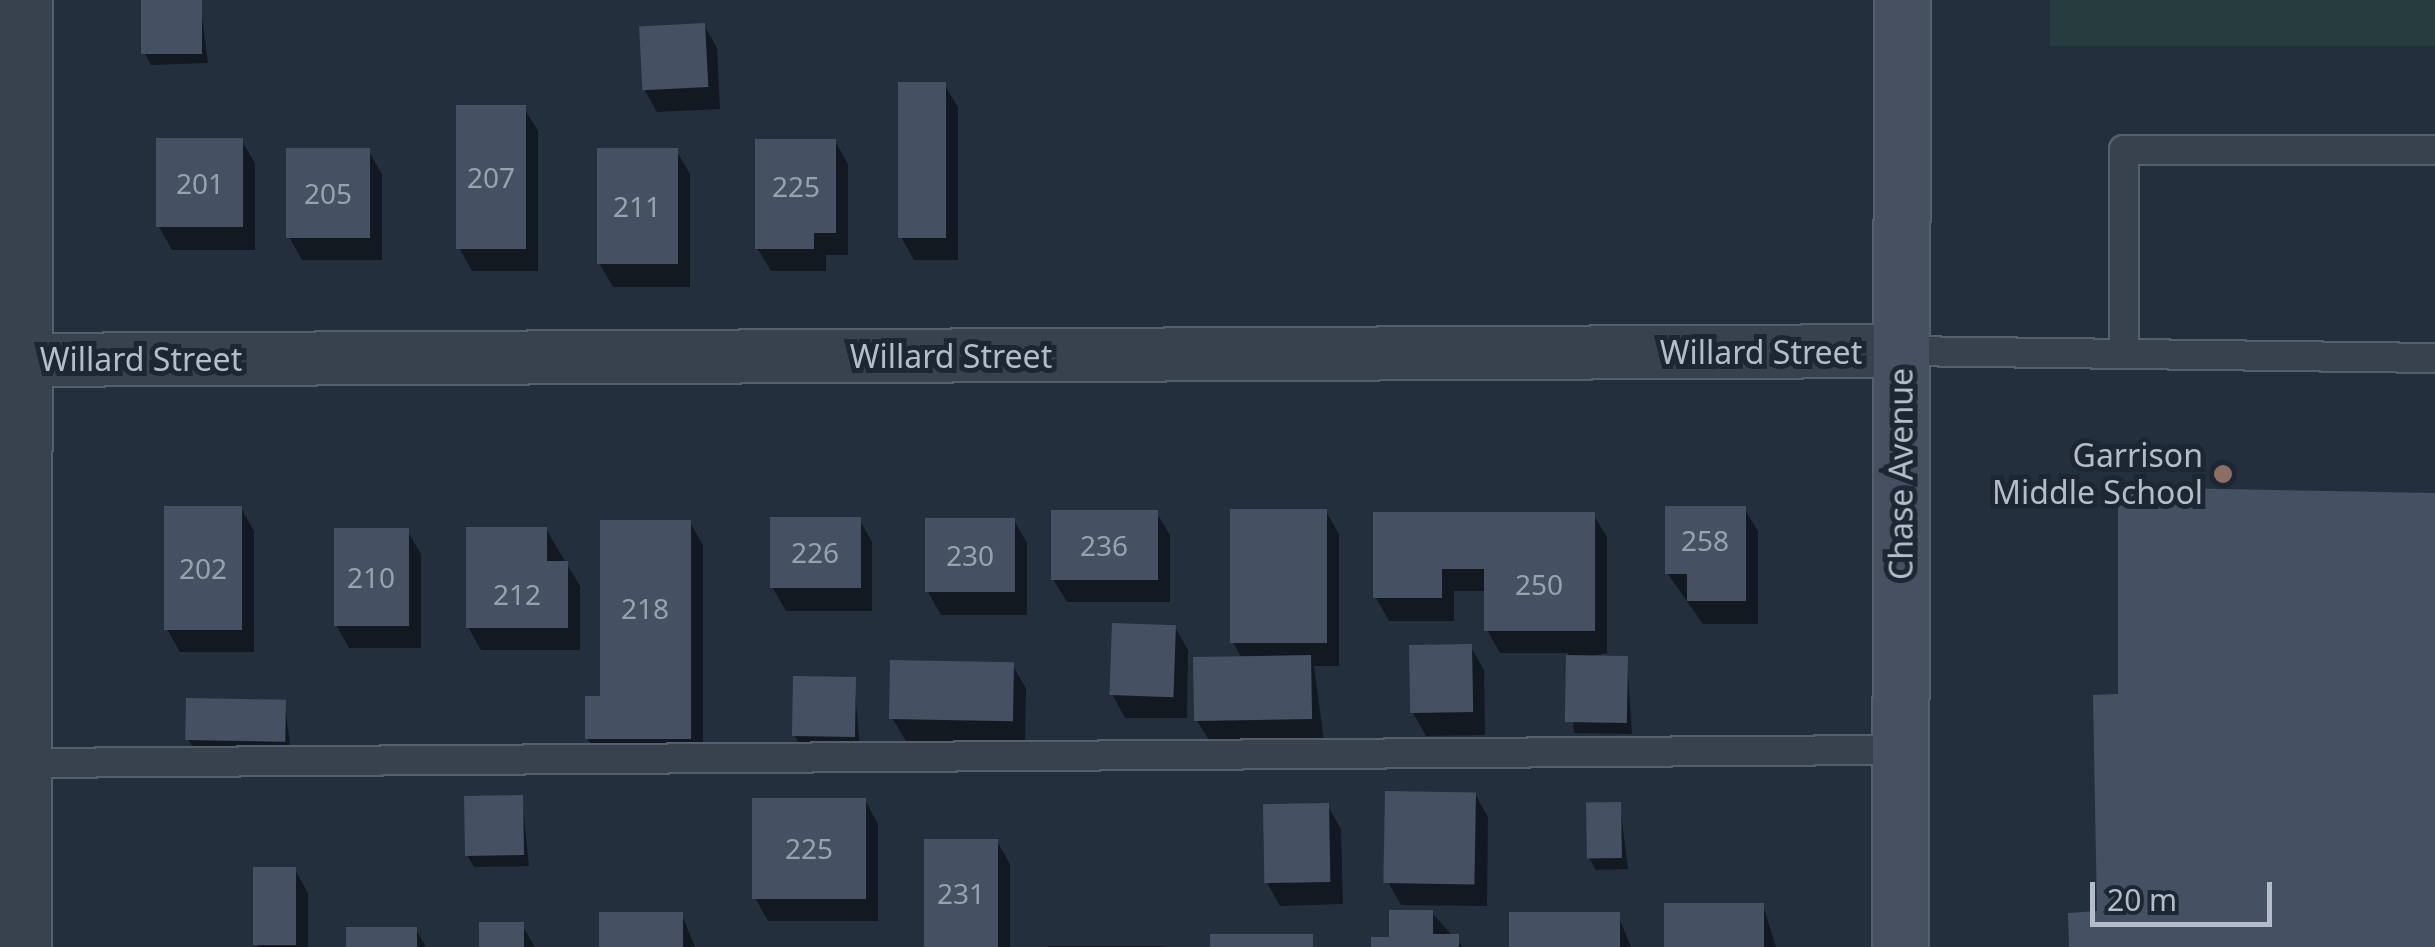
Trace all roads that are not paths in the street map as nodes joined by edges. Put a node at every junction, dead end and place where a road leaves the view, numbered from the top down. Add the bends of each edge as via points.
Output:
1 (26, 0) edge
2 (1902, 0) edge
3 (2435, 150) edge
4 (1901, 351) junction
5 (2124, 354) junction
6 (2435, 358) edge
7 (13, 360) edge
8 (1900, 750) junction
9 (25, 763) junction
10 (25, 947) edge
11 (1900, 947) edge

1 - 7 street
2 - 4 street, Chase Avenue
3 - 5 lane via 2124,150
4 - 5 lane
4 - 7 street, Willard Street
4 - 8 street, Chase Avenue
5 - 6 lane
7 - 9 street
8 - 9 lane
8 - 11 street, Chase Avenue
9 - 10 street

